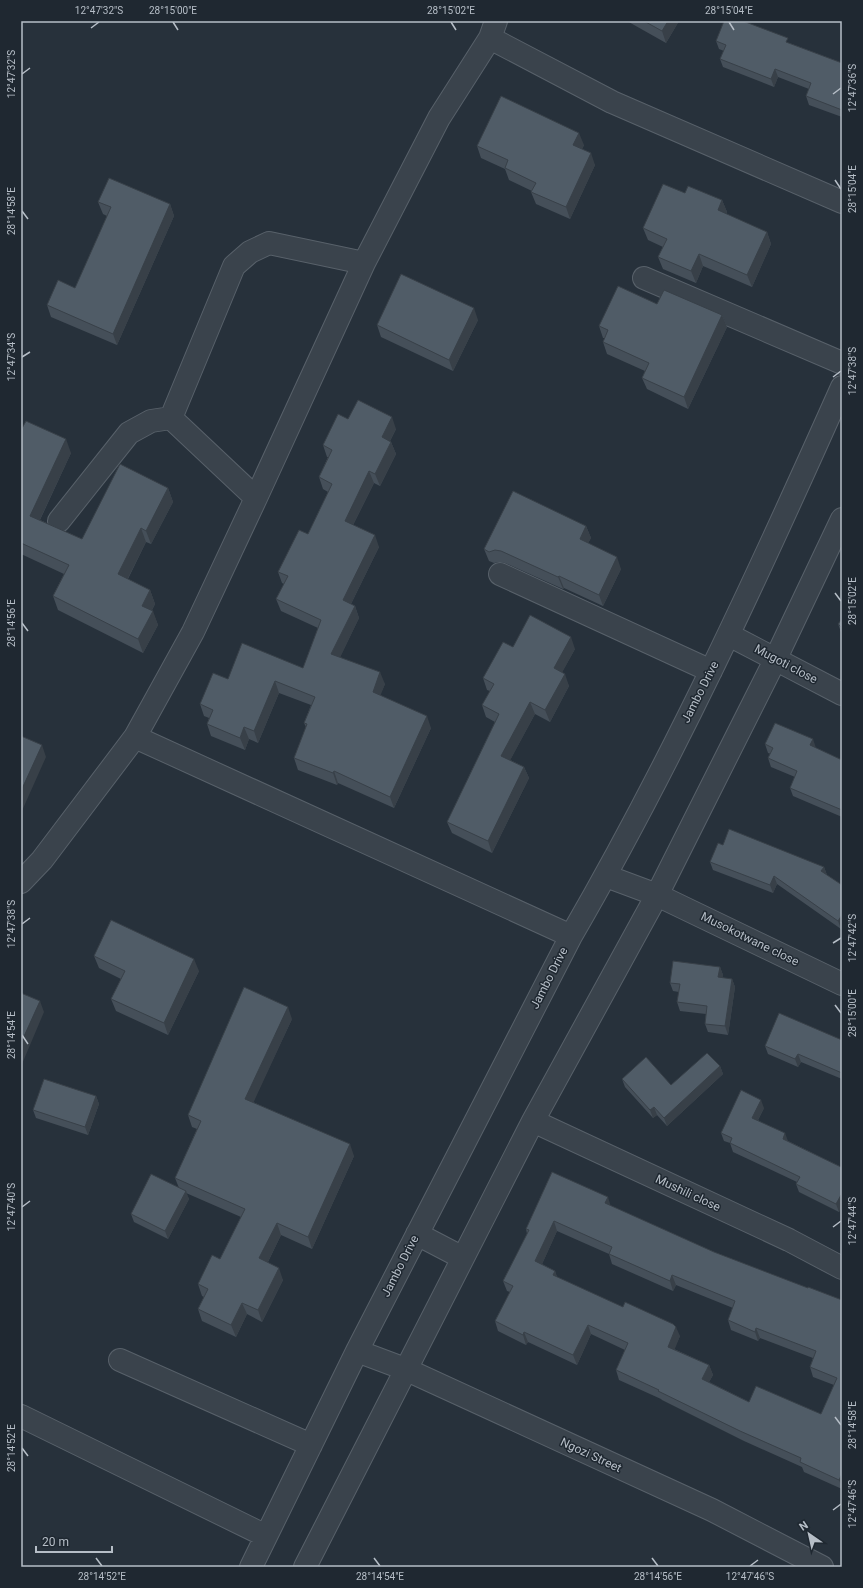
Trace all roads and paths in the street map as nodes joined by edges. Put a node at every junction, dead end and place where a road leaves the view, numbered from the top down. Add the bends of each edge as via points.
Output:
1 (493, 29) edge
2 (842, 202) edge
3 (364, 263) junction
4 (644, 278) dead end
5 (842, 363) edge
6 (842, 387) edge
7 (171, 418) junction
8 (834, 427) edge
9 (256, 498) junction
10 (842, 518) edge
11 (59, 521) dead end
12 (500, 574) dead end
13 (729, 635) junction
14 (776, 658) junction
15 (711, 671) junction
16 (842, 694) edge
17 (135, 737) junction
18 (606, 876) junction
19 (21, 882) edge
20 (657, 895) junction
21 (571, 936) junction
22 (842, 984) edge
23 (533, 1121) junction
24 (417, 1234) junction
25 (463, 1258) junction
26 (842, 1268) edge
27 (357, 1351) junction
28 (120, 1360) dead end
29 (405, 1369) junction
30 (21, 1416) edge
31 (311, 1445) junction
32 (266, 1536) junction
33 (251, 1567) edge
34 (306, 1567) edge
35 (822, 1567) edge

1 - 2 street via 612,102
1 - 3 street via 439,118
3 - 7 street via 269,243 250,252 234,266
3 - 9 street
4 - 5 street
6 - 8 street, Jambo Drive
7 - 9 street
7 - 11 street via 151,421 129,433
8 - 13 street, Jambo Drive
9 - 17 street via 192,632
10 - 14 street
12 - 15 street
13 - 14 street, Mugoti close
13 - 15 street, Jambo Drive
14 - 16 street, Mugoti close
14 - 20 street
15 - 18 street, Jambo Drive
17 - 19 street via 42,860
17 - 21 street
18 - 20 street, Musokotwane close
18 - 21 street, Jambo Drive
20 - 22 street, Musokotwane close
20 - 23 street
21 - 24 street, Jambo Drive
23 - 25 street
23 - 26 street, Mushili close via 789,1240
24 - 25 street
24 - 27 street, Jambo Drive
25 - 29 street
27 - 29 street, Ngozi Street
27 - 31 street, Jambo Drive
28 - 31 street
29 - 34 street
29 - 35 street, Ngozi Street via 712,1510
30 - 32 street
31 - 32 street, Jambo Drive
32 - 33 street, Jambo Drive

